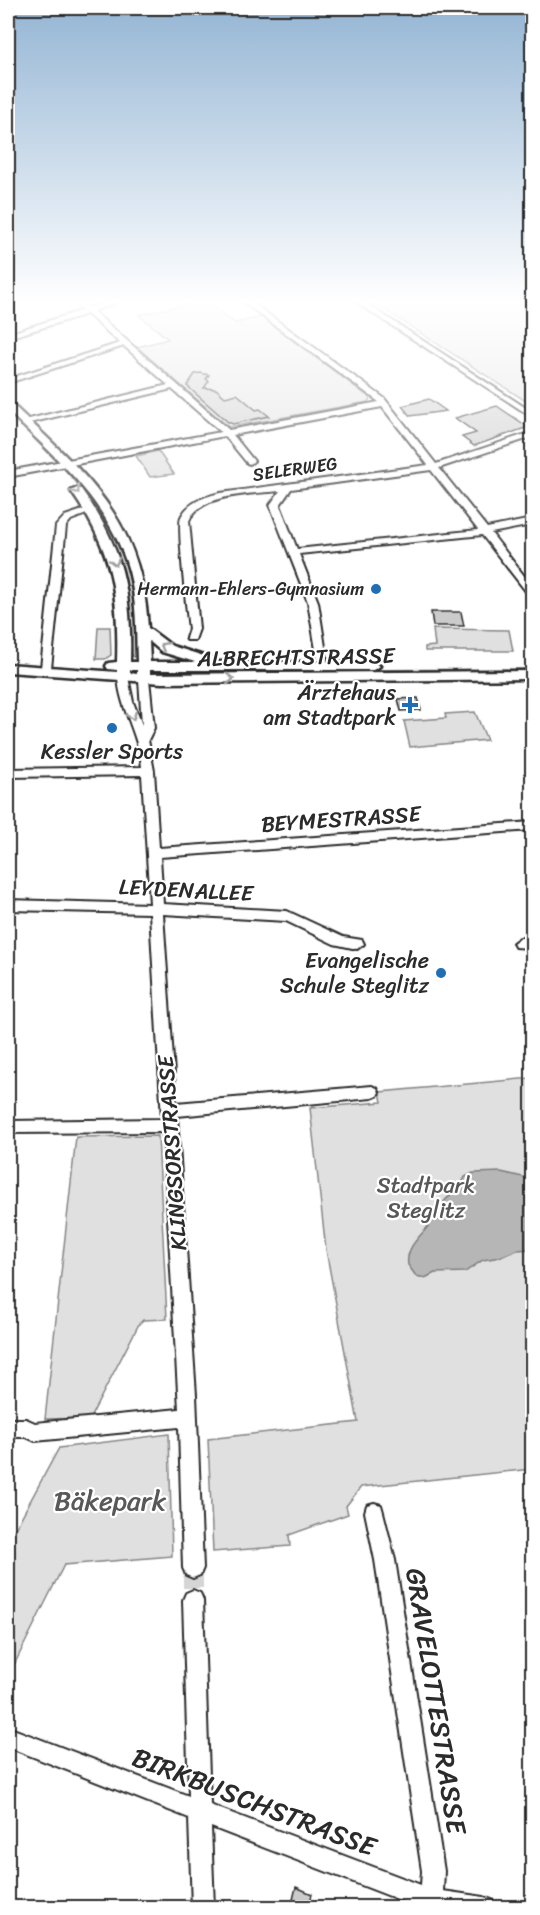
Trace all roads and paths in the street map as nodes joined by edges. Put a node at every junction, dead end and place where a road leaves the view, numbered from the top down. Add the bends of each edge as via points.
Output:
1 (156, 390) edge
2 (179, 390) edge
3 (365, 390) edge
4 (493, 390) edge
5 (383, 404) junction
6 (8, 406) edge
7 (532, 416) edge
8 (24, 423) junction
9 (9, 425) edge
10 (227, 433) junction
11 (532, 434) edge
12 (30, 443) dead end
13 (250, 460) dead end
14 (49, 462) junction
15 (65, 463) junction
16 (434, 467) junction
17 (8, 474) edge
18 (288, 487) junction
19 (238, 494) junction
20 (275, 505) junction
21 (92, 510) junction
22 (532, 522) edge
23 (485, 532) junction
24 (294, 552) junction
25 (532, 592) edge
26 (141, 629) junction
27 (191, 638) dead end
28 (532, 666) edge
29 (232, 667) junction
30 (8, 668) edge
31 (46, 668) junction
32 (329, 670) junction
33 (123, 672) junction
34 (144, 673) junction
35 (532, 675) edge
36 (143, 739) junction
37 (148, 771) junction
38 (8, 772) edge
39 (532, 826) edge
40 (153, 853) junction
41 (8, 905) edge
42 (157, 908) junction
43 (357, 944) dead end
44 (372, 1092) dead end
45 (170, 1117) junction
46 (8, 1127) edge
47 (188, 1417) junction
48 (8, 1428) edge
49 (374, 1512) dead end
50 (193, 1568) tunnel mouth
51 (193, 1600) tunnel mouth
52 (8, 1737) edge
53 (199, 1811) junction
54 (432, 1900) junction
55 (203, 1908) edge
56 (484, 1908) edge

1 - 8 street
2 - 10 street
3 - 5 street
4 - 7 street
5 - 10 street
5 - 16 street
6 - 8 main road
8 - 15 main road
9 - 12 main road
10 - 13 street
10 - 15 street
11 - 16 street, SELERWEG
14 - 15 street
14 - 17 street
14 -> 21 main road
15 - 26 main road via 110,514 119,531 135,571
16 - 18 street, SELERWEG
16 - 23 street
18 - 19 street, SELERWEG
18 - 20 street
19 - 20 street
19 - 27 street, SELERWEG via 202,502 187,513 184,521 194,629
20 - 24 street
21 - 31 street via 68,518 61,526
21 -> 33 main road via 111,544 118,573
22 - 23 street
23 - 24 street
23 - 25 street
24 - 32 street via 313,602
29 -> 26 main road via 172,651
26 - 34 main road
28 - 32 main road, ALBRECHTSTRASSE
29 - 32 main road, ALBRECHTSTRASSE
29 - 34 main road, ALBRECHTSTRASSE
30 - 31 main road, ALBRECHTSTRASSE
31 - 33 main road, ALBRECHTSTRASSE
34 -> 32 main road, ALBRECHTSTRASSE
32 - 35 main road, ALBRECHTSTRASSE
33 - 34 main road, ALBRECHTSTRASSE
33 -> 36 street, KLINGSORSTRASSE via 132,719
34 - 36 street, KLINGSORSTRASSE via 148,728
36 - 37 street, KLINGSORSTRASSE
37 - 38 street
37 - 40 street, KLINGSORSTRASSE
39 - 40 street, BEYMESTRASSE
40 - 42 street, KLINGSORSTRASSE
41 - 42 street, LEYDENALLEE
42 - 43 street, LEYDENALLEE via 287,916
42 - 45 street, KLINGSORSTRASSE
44 - 45 street
45 - 46 street
45 - 47 street, KLINGSORSTRASSE
47 - 48 street via 35,1432
47 - 50 street, KLINGSORSTRASSE
49 - 54 street, GRAVELOTTESTRASSE via 385,1560 433,1871
51 - 53 street
52 - 53 street, BIRKBUSCHSTRASSE
53 - 54 street, BIRKBUSCHSTRASSE
53 - 55 street
54 - 56 street, BIRKBUSCHSTRASSE

